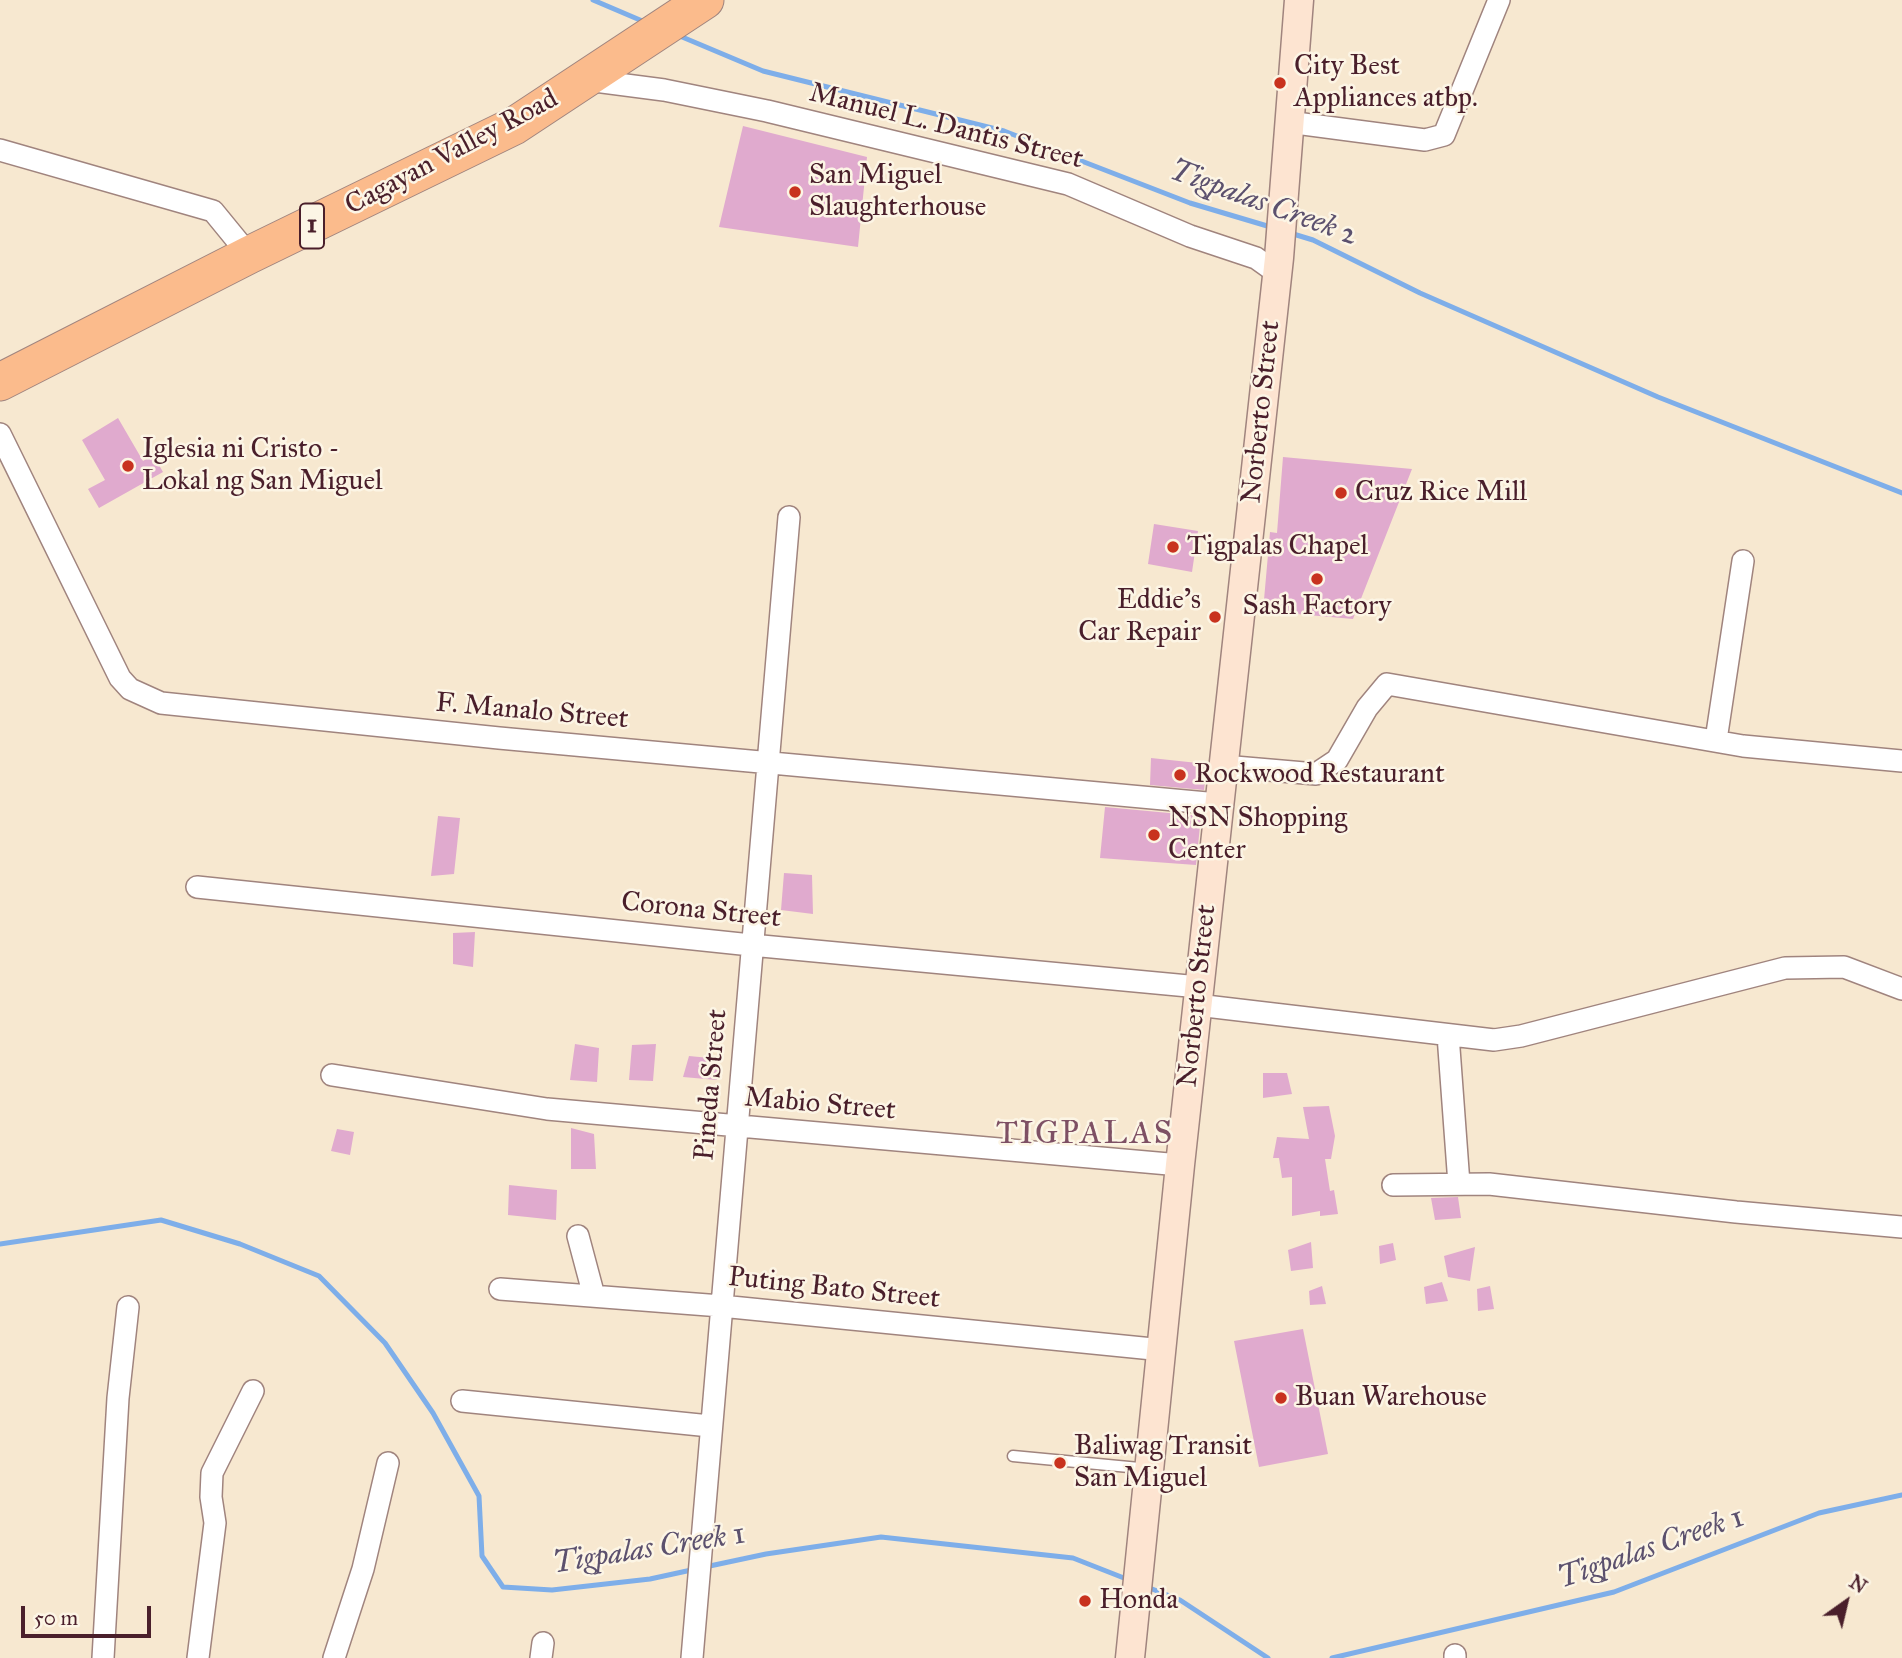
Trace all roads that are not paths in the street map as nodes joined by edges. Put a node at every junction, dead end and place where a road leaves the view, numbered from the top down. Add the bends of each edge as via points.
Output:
1 (705, 0) edge
2 (1299, 0) edge
3 (1499, 0) edge
4 (587, 80) junction
5 (1289, 122) junction
6 (0, 150) edge
7 (249, 256) junction
8 (1278, 266) junction
9 (0, 382) edge
10 (0, 434) edge
11 (789, 517) dead end
12 (1743, 561) dead end
13 (1716, 740) junction
14 (768, 761) junction
15 (1902, 761) edge
16 (1223, 766) junction
17 (1219, 804) junction
18 (197, 887) dead end
19 (751, 945) junction
20 (1902, 989) edge
21 (1198, 996) junction
22 (1448, 1035) junction
23 (332, 1075) dead end
24 (737, 1126) junction
25 (1180, 1165) junction
26 (1460, 1184) junction
27 (1392, 1185) dead end
28 (1902, 1227) edge
29 (579, 1236) dead end
30 (500, 1289) dead end
31 (594, 1296) junction
32 (721, 1306) junction
33 (128, 1307) dead end
34 (1163, 1350) junction
35 (253, 1391) dead end
36 (462, 1401) dead end
37 (710, 1426) junction
38 (1013, 1456) dead end
39 (388, 1463) dead end
40 (1151, 1469) junction
41 (103, 1658) edge
42 (198, 1658) edge
43 (334, 1658) edge
44 (692, 1658) edge
45 (1130, 1658) edge

1 - 4 highway, Cagayan Valley Road / 1
2 - 5 main road, Norberto Street
3 - 5 street via 1444,135 1425,140
4 - 7 highway, Cagayan Valley Road / 1 via 514,127
4 - 8 street, Manuel L. Dantis Street via 766,111 1068,184 1190,236
5 - 8 main road, Norberto Street
6 - 7 street via 213,211
7 - 9 highway, Cagayan Valley Road / 1
8 - 16 main road, Norberto Street
10 - 14 street, F. Manalo Street via 120,677 145,697 161,703 431,731
11 - 14 street, Pineda Street
12 - 13 street
13 - 15 street
13 - 16 street via 1387,684 1367,708 1337,760 1316,774
14 - 17 street, F. Manalo Street
14 - 19 street, Pineda Street
16 - 17 main road, Norberto Street
17 - 21 main road, Norberto Street
18 - 19 street, Corona Street
19 - 21 street, Corona Street
19 - 24 street, Pineda Street
20 - 22 street, Corona Street via 1844,967 1785,968 1521,1036 1494,1040
21 - 22 street, Corona Street
21 - 25 main road, Norberto Street
22 - 26 street
23 - 24 street, Mabio Street via 547,1109
24 - 25 street, Mabio Street
24 - 32 street, Pineda Street
25 - 34 main road, Norberto Street
26 - 27 street
26 - 28 street
29 - 31 street
30 - 31 street, Puting Bato Street
31 - 32 street, Puting Bato Street
32 - 34 street, Puting Bato Street
32 - 37 street, Pineda Street
33 - 41 street via 118,1398
34 - 40 main road, Norberto Street
35 - 42 street via 212,1473 215,1523
36 - 37 street
37 - 44 street, Pineda Street
38 - 40 lane
39 - 43 street via 363,1569
40 - 45 main road, Norberto Street

